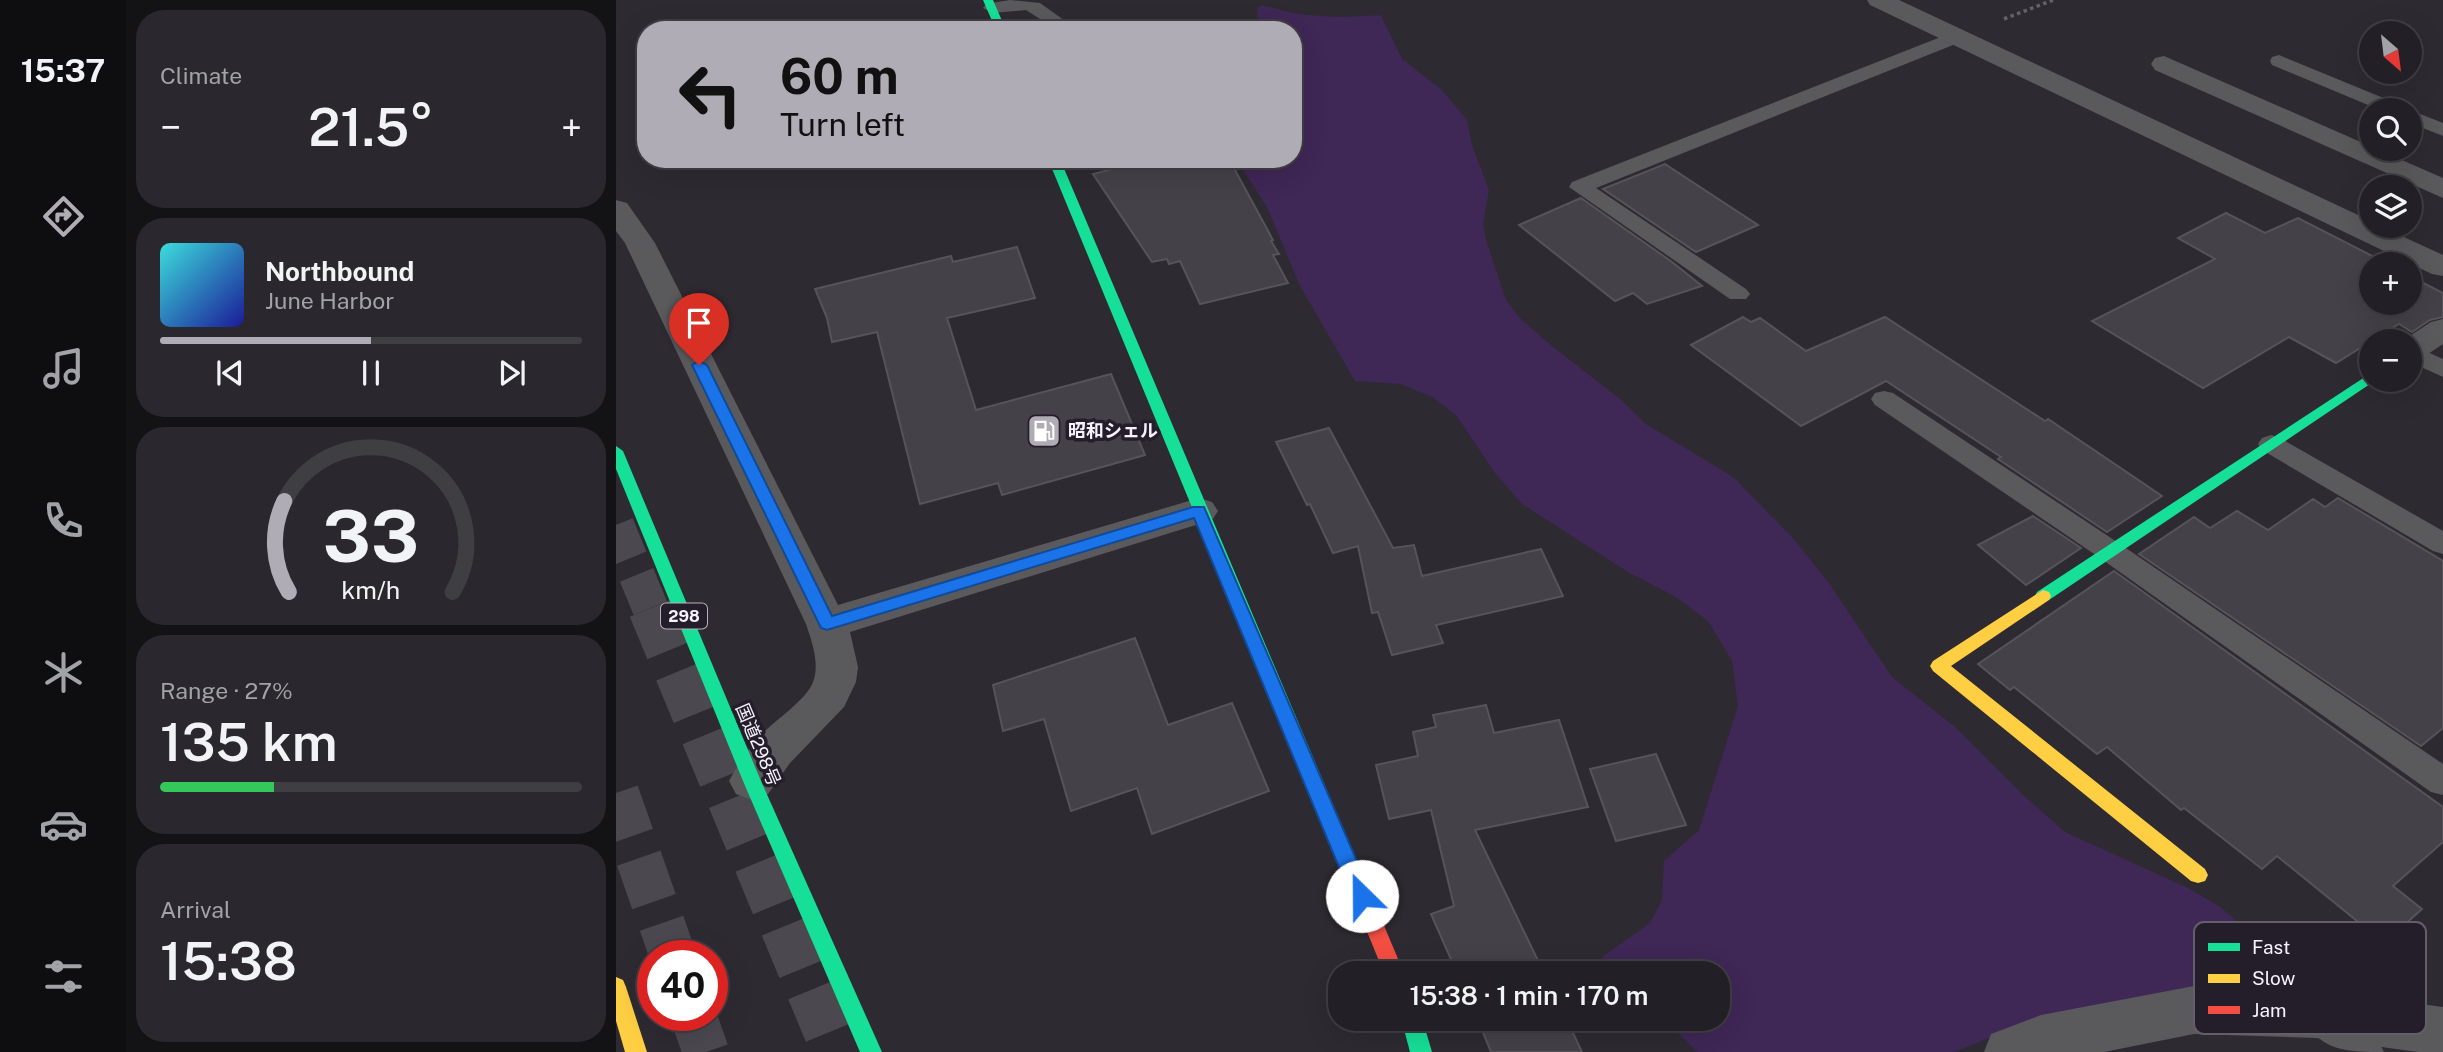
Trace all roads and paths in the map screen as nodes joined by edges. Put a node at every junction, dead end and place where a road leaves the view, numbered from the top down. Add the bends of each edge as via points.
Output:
1 (1879, 0) edge
2 (990, 4) edge
3 (997, 21) edge
4 (1056, 21) edge
5 (1956, 37) junction
6 (2279, 61) dead end
7 (2164, 64) dead end
8 (2367, 98) edge
9 (2422, 121) edge
10 (2443, 130) edge
11 (1058, 168) edge
12 (2443, 188) edge
13 (616, 209) edge
14 (2443, 267) edge
15 (1738, 294) dead end
16 (2443, 329) edge
17 (2422, 344) edge
18 (2422, 358) edge
19 (2443, 369) edge
20 (2359, 385) edge
21 (1884, 399) dead end
22 (2271, 443) junction
23 (616, 451) edge
24 (1199, 511) junction
25 (2443, 544) edge
26 (2110, 551) junction
27 (827, 624) junction
28 (752, 781) junction
29 (2443, 782) edge
30 (2198, 875) dead end
31 (1389, 961) edge
32 (616, 987) edge
33 (2194, 1010) edge
34 (1415, 1031) edge
35 (2342, 1034) edge
36 (2035, 1048) edge
37 (636, 1052) edge
38 (871, 1052) edge
39 (1421, 1052) edge
40 (2365, 1052) edge

1 - 5 street
2 - 3 main road
2 - 4 lane via 1031,4
5 - 14 street
5 - 15 lane via 1580,187
6 - 8 lane
7 - 12 street
9 - 10 lane
11 - 24 main road
13 - 27 street via 640,243
16 - 17 street
18 - 19 lane
20 - 22 main road
21 - 26 lane
22 - 25 lane
22 - 26 main road
23 - 28 main road, 国道298号 / 298
24 - 27 street
24 - 31 main road
26 - 29 lane
26 - 30 main road via 1939,666
27 - 28 street via 837,652 837,677 831,694 776,747
28 - 38 main road, 国道298号 / 298
32 - 37 main road
33 - 36 street
34 - 39 main road
35 - 40 lane

